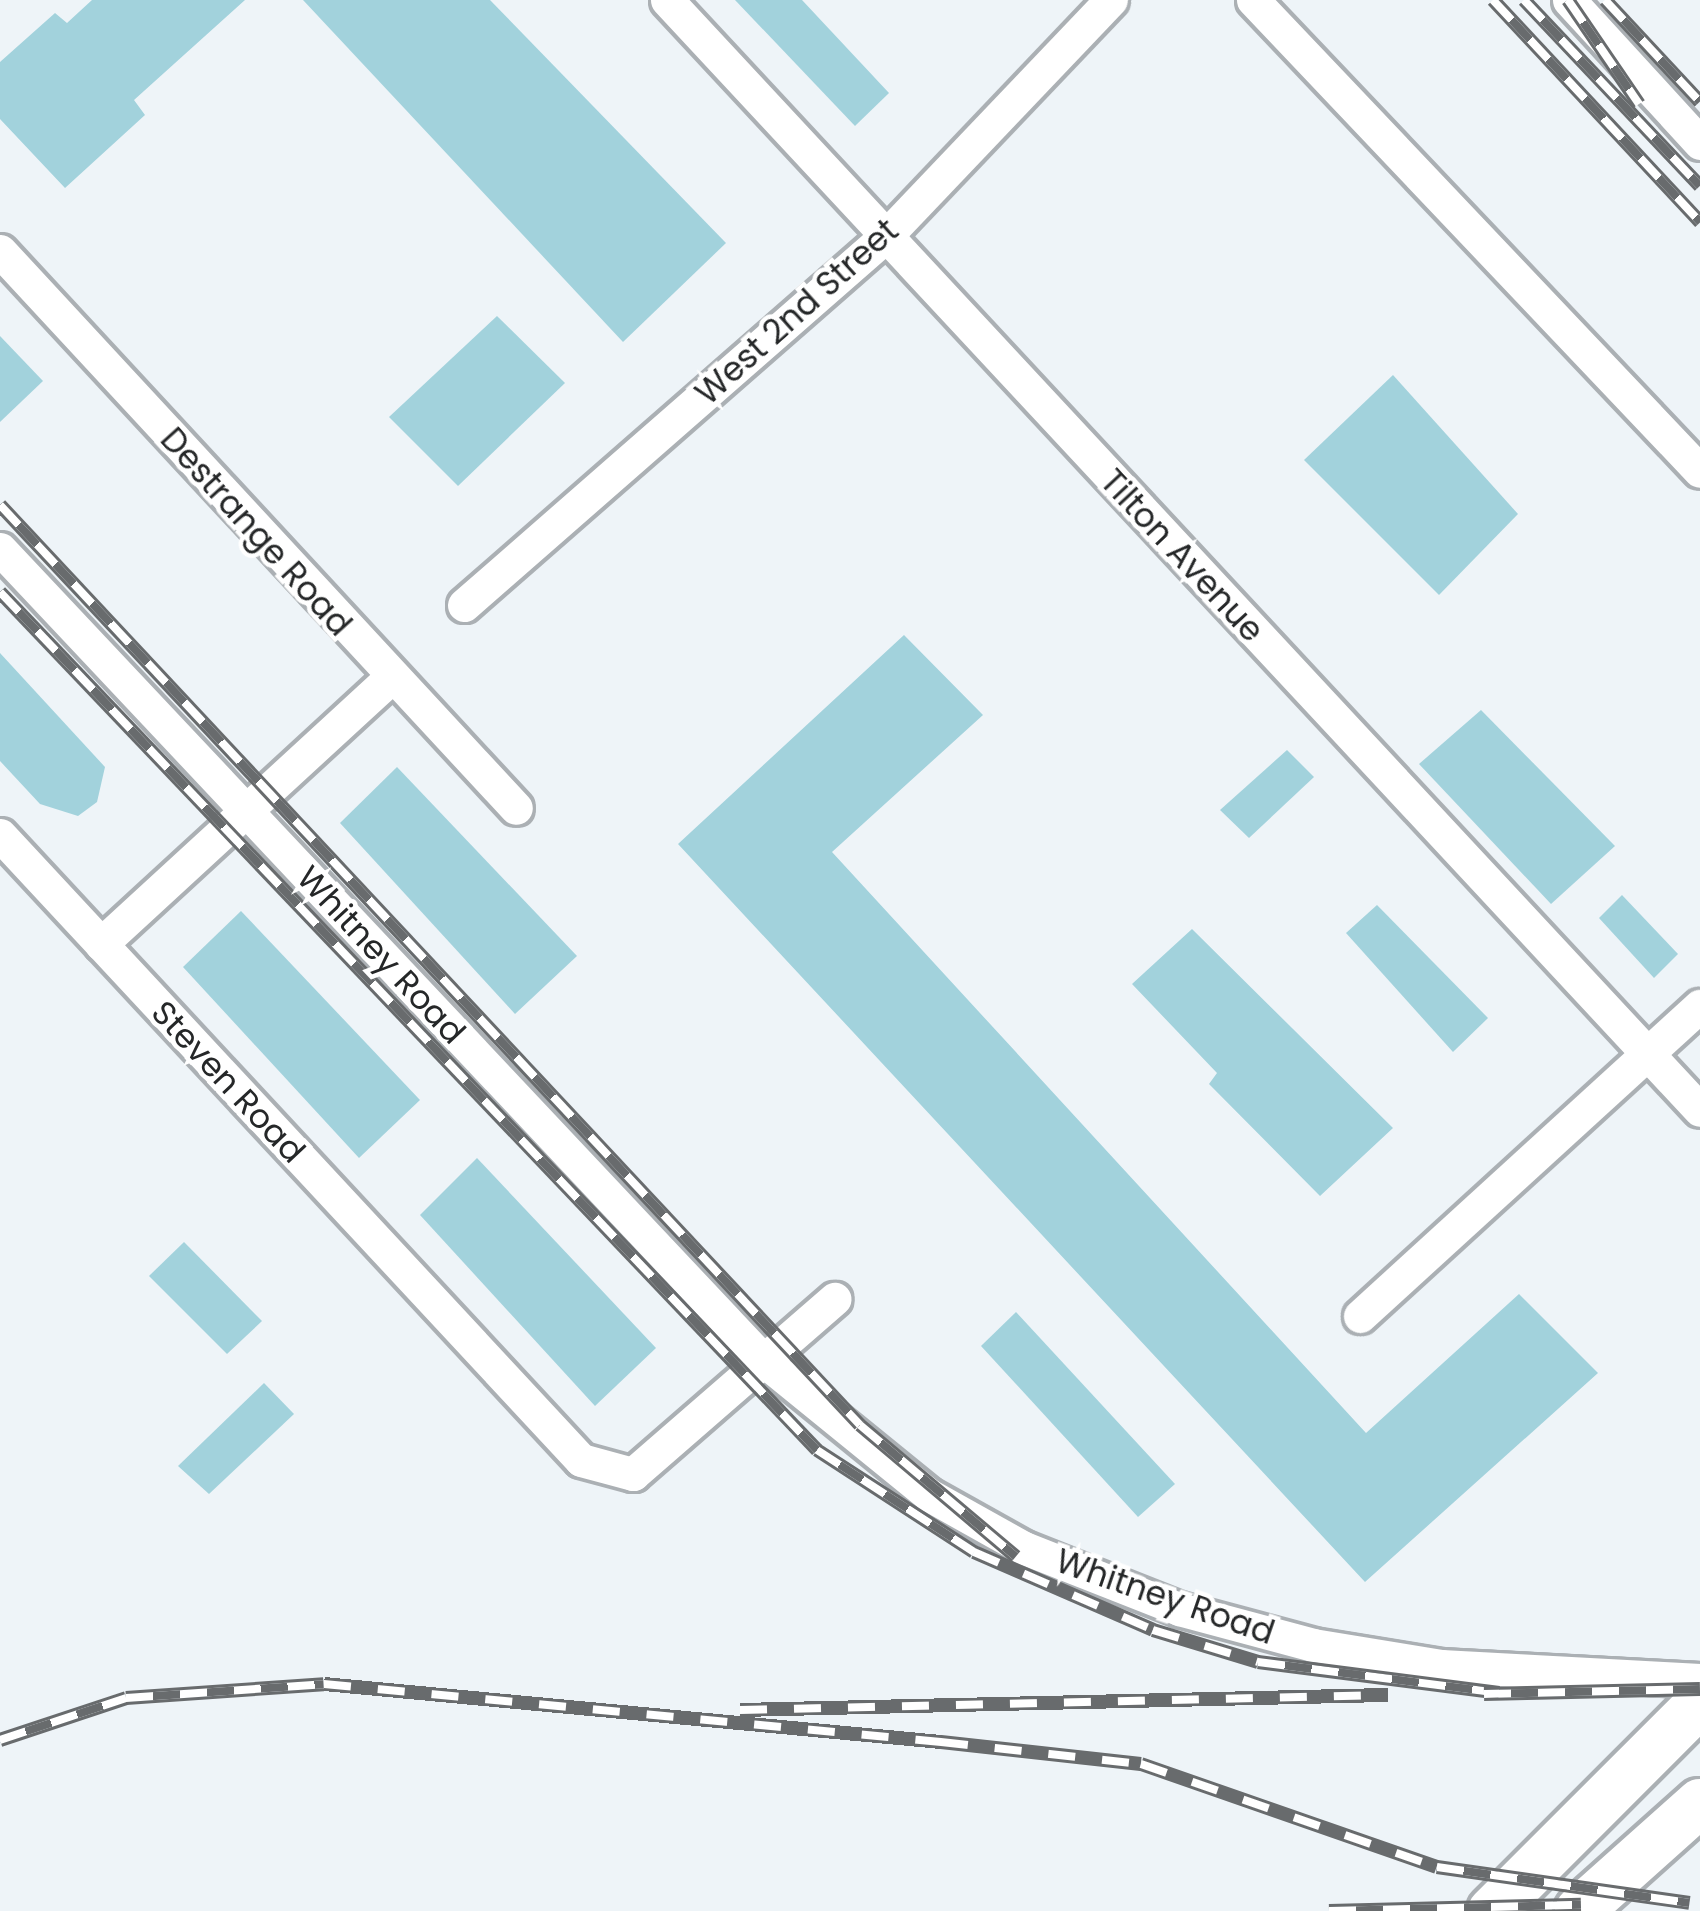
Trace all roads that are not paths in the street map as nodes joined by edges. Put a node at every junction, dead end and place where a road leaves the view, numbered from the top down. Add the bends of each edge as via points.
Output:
1 (667, 0) edge
2 (1111, 0) edge
3 (1253, 0) edge
4 (1569, 0) edge
5 (1700, 143) edge
6 (886, 236) junction
7 (0, 251) edge
8 (1700, 471) edge
9 (0, 549) edge
10 (464, 604) dead end
11 (390, 678) junction
12 (516, 808) dead end
13 (249, 814) junction
14 (0, 835) edge
15 (101, 944) junction
16 (1700, 1006) edge
17 (1648, 1054) junction
18 (1700, 1109) edge
19 (834, 1299) dead end
20 (1360, 1316) dead end
21 (764, 1360) junction
22 (1700, 1680) edge
23 (1700, 1703) edge
24 (1700, 1803) edge
25 (1492, 1911) edge
26 (1579, 1911) edge

1 - 6 street, Tilton Avenue
2 - 6 street, West 2nd Street
3 - 8 street
4 - 5 street
6 - 10 street, West 2nd Street
6 - 17 street, Tilton Avenue
7 - 11 street, Destrange Road
9 - 13 street, Whitney Road
11 - 12 street, Destrange Road
11 - 13 street
13 - 15 street
13 - 21 street, Whitney Road
14 - 15 street, Steven Road
15 - 21 street, Steven Road via 457,1330 605,1473 633,1474
16 - 17 street
17 - 18 street, Tilton Avenue
17 - 20 street
19 - 21 street
21 - 22 street, Whitney Road via 929,1495 1024,1548 1179,1609 1441,1666
23 - 25 main road
24 - 26 main road

